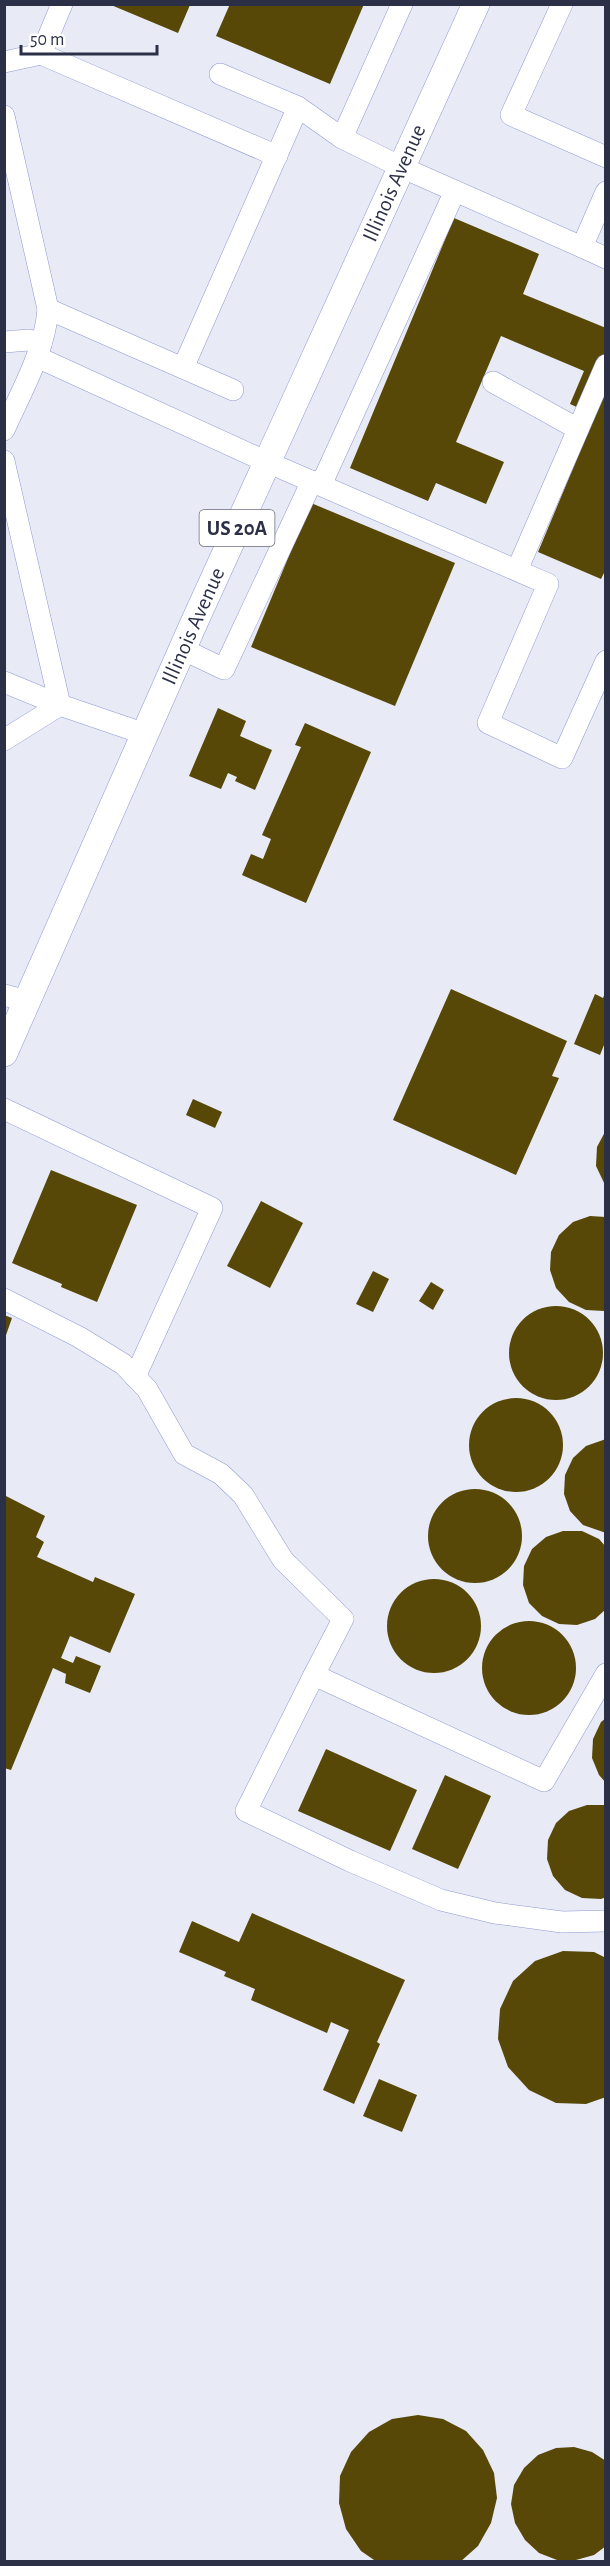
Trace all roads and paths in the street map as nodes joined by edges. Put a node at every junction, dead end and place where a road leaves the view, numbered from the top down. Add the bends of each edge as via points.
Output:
1 (62, 4) edge
2 (402, 4) edge
3 (476, 4) edge
4 (562, 4) edge
5 (41, 54) junction
6 (4, 62) edge
7 (220, 74) dead end
8 (298, 108) junction
9 (4, 116) edge
10 (342, 138) junction
11 (277, 156) junction
12 (606, 157) edge
13 (401, 167) junction
14 (455, 191) junction
15 (606, 192) edge
16 (582, 247) junction
17 (606, 258) edge
18 (48, 309) junction
19 (4, 342) edge
20 (39, 350) junction
21 (606, 365) edge
22 (183, 368) junction
23 (493, 382) dead end
24 (233, 390) dead end
25 (578, 429) junction
26 (4, 430) edge
27 (4, 461) edge
28 (267, 462) junction
29 (317, 483) junction
30 (517, 570) junction
31 (183, 649) junction
32 (606, 661) edge
33 (4, 682) edge
34 (60, 705) junction
35 (145, 734) junction
36 (4, 740) edge
37 (16, 998) edge
38 (4, 1053) edge
39 (4, 1109) edge
40 (4, 1299) edge
41 (135, 1377) junction
42 (606, 1674) edge
43 (314, 1675) junction
44 (606, 1921) edge

1 - 5 lane
2 - 10 lane
3 - 13 main road, Illinois Avenue / US 20A
4 - 12 lane via 511,115
5 - 6 lane
5 - 11 lane
7 - 8 lane
8 - 10 lane
8 - 11 lane
9 - 18 lane
10 - 13 lane
11 - 22 lane
13 - 14 lane
13 - 28 main road, Illinois Avenue / US 20A
14 - 16 lane
14 - 29 lane
15 - 16 lane
16 - 17 lane
18 - 20 lane
18 - 22 lane
19 - 20 lane via 29,340
20 - 26 lane
20 - 28 lane
21 - 25 lane
22 - 24 lane
23 - 25 lane
25 - 30 lane
27 - 34 lane
28 - 29 lane
28 - 31 main road, Illinois Avenue / US 20A
29 - 30 lane
29 - 31 lane via 224,669
30 - 32 lane via 548,584 488,723 562,758
31 - 35 main road, Illinois Avenue / US 20A
33 - 34 lane
34 - 35 lane
34 - 36 lane
35 - 37 main road, Illinois Avenue / US 20A
37 - 38 main road, Illinois Avenue / US 20A
39 - 41 lane via 212,1208
40 - 41 lane via 111,1355
41 - 43 lane via 147,1389 184,1454 221,1474 243,1495 283,1560 343,1619
42 - 43 lane via 544,1781
43 - 44 lane via 246,1811 441,1900 495,1913 562,1922

